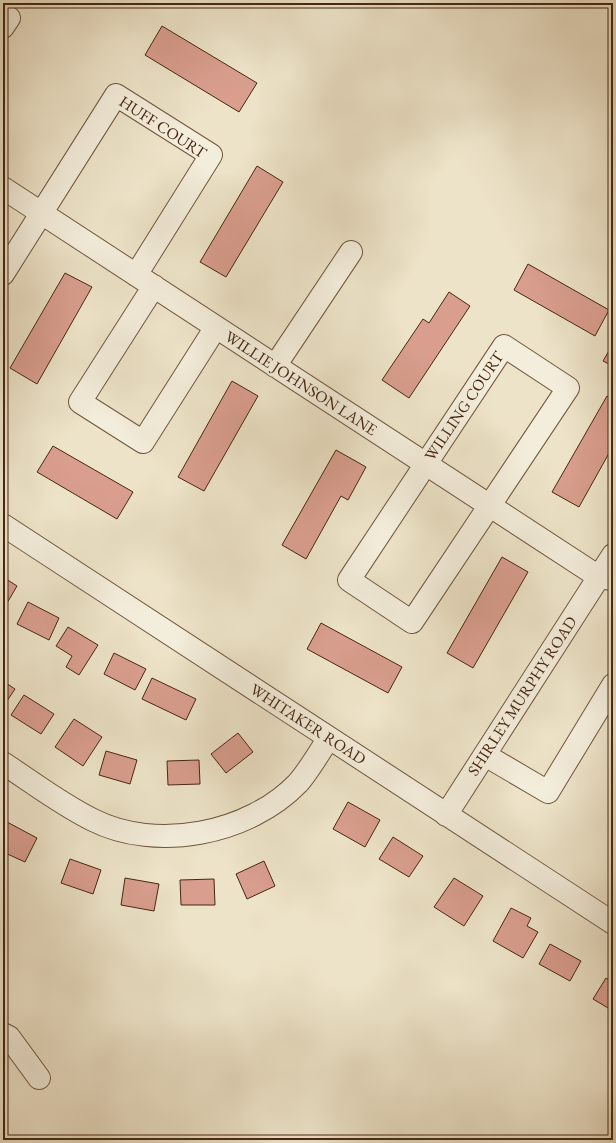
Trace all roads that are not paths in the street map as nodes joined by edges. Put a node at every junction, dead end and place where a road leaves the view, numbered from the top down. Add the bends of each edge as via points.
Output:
1 (3, 14) edge
2 (3, 27) edge
3 (3, 188) edge
4 (42, 214) junction
5 (351, 252) dead end
6 (3, 274) edge
7 (145, 281) junction
8 (216, 327) junction
9 (275, 366) junction
10 (426, 464) junction
11 (490, 505) junction
12 (3, 525) edge
13 (613, 555) edge
14 (606, 578) edge
15 (613, 685) edge
16 (329, 738) junction
17 (485, 755) junction
18 (3, 764) edge
19 (446, 815) junction
20 (613, 923) edge
21 (3, 1034) edge
22 (39, 1078) dead end

1 - 2 street via 9,18
3 - 4 street, WILLIE JOHNSON LANE
4 - 6 street, HUFF COURT
4 - 7 street, WILLIE JOHNSON LANE
4 - 7 street, HUFF COURT via 116,95 211,155
5 - 9 street
7 - 8 street, WILLIE JOHNSON LANE
7 - 8 street via 80,402 143,442
8 - 9 street, WILLIE JOHNSON LANE
9 - 10 street, WILLIE JOHNSON LANE
10 - 11 street, WILLIE JOHNSON LANE
10 - 11 street, WILLING COURT via 349,580 412,622
10 - 11 street, WILLING COURT via 504,346 568,388
11 - 14 street, WILLIE JOHNSON LANE
12 - 16 street, WHITAKER ROAD
13 - 14 street, SHIRLEY MURPHY ROAD
14 - 17 street, SHIRLEY MURPHY ROAD
15 - 17 street via 548,792
16 - 18 street via 299,782 279,799 232,824 179,836 151,836 120,831 93,821
16 - 19 street, WHITAKER ROAD
17 - 19 street, SHIRLEY MURPHY ROAD
19 - 20 street, WHITAKER ROAD
21 - 22 street via 9,1038

